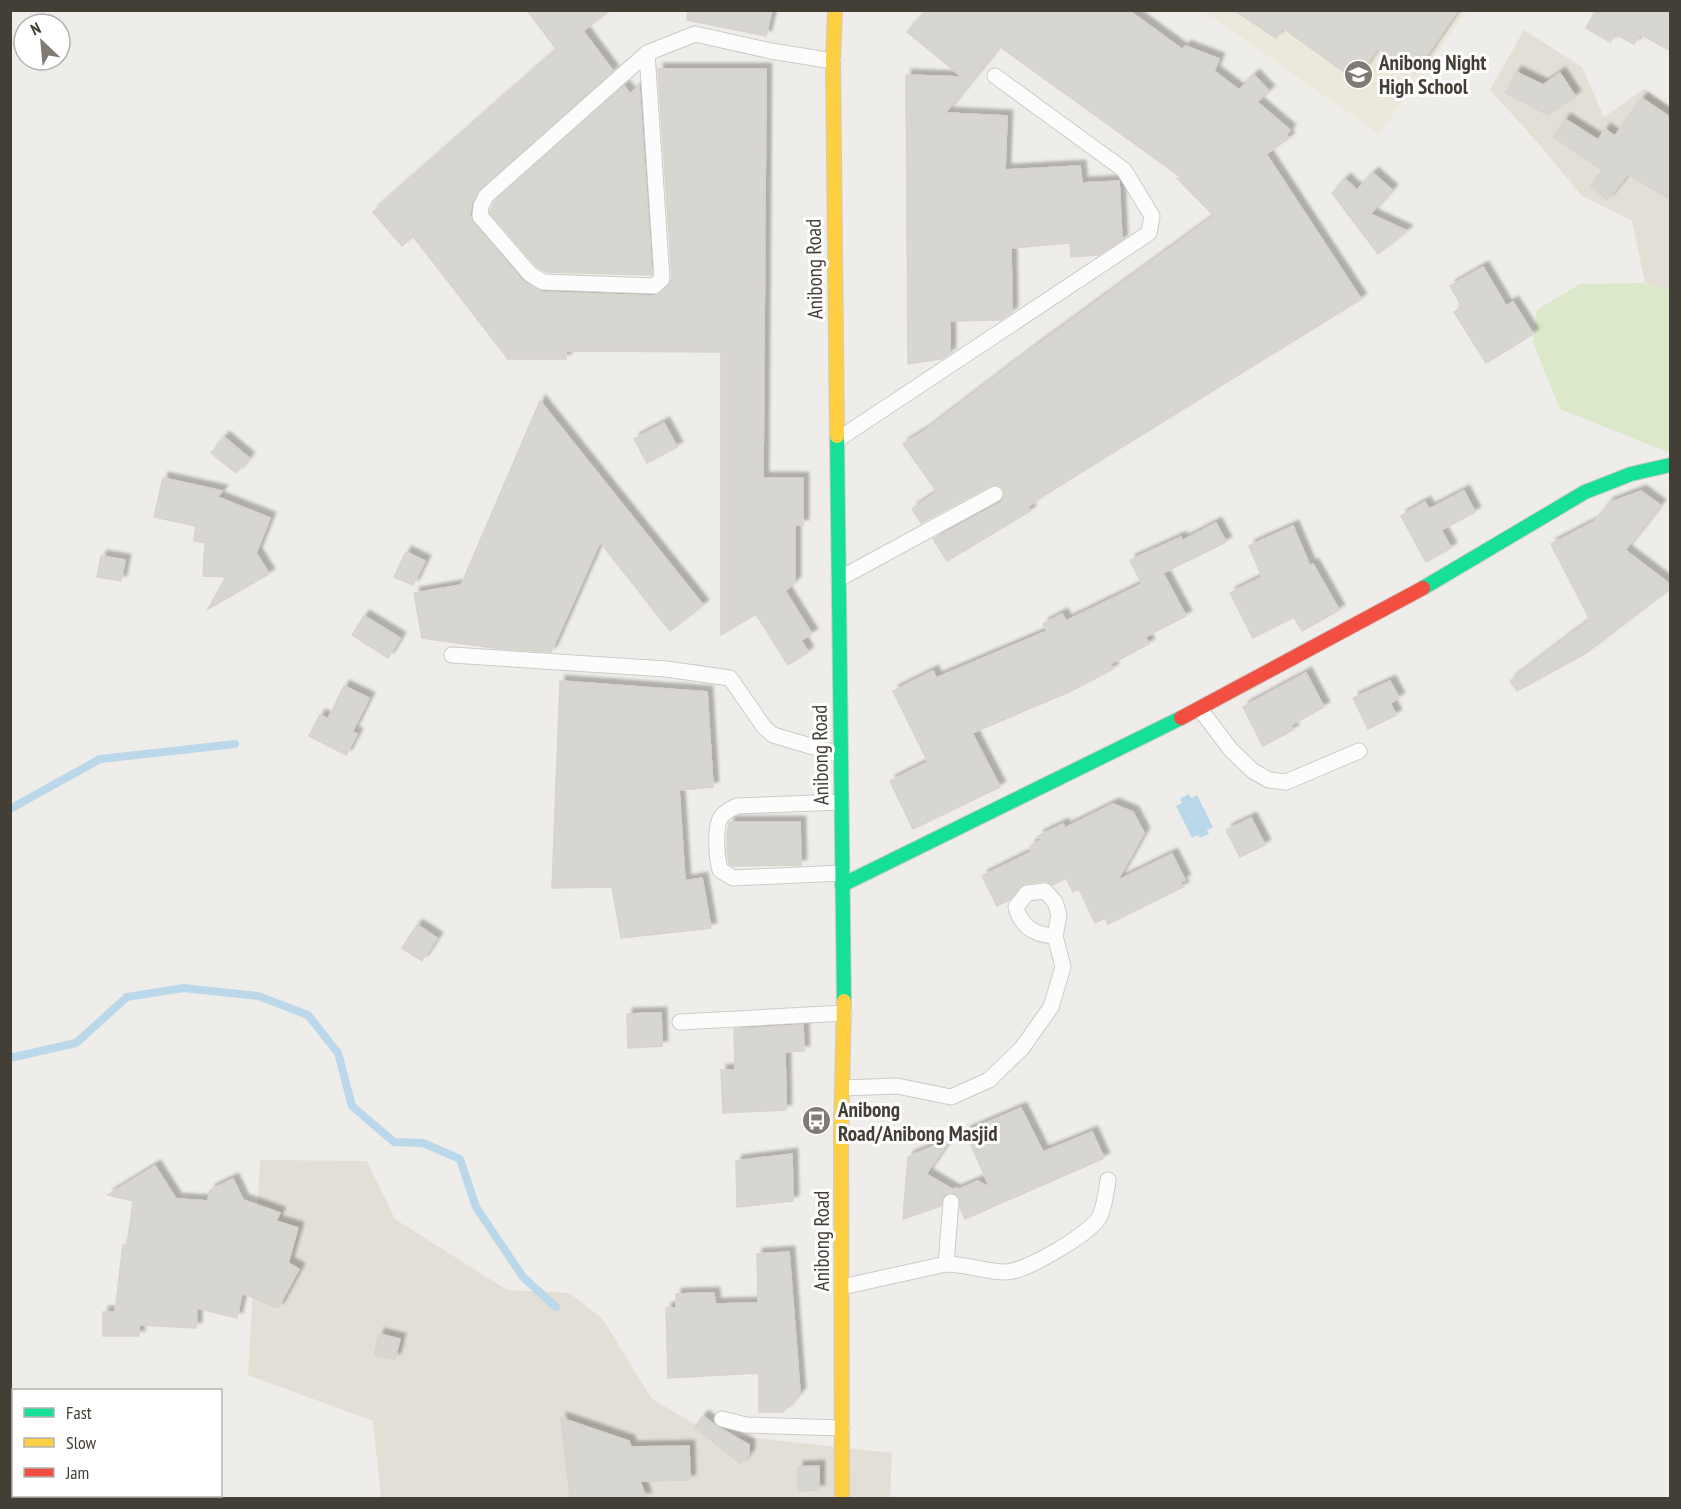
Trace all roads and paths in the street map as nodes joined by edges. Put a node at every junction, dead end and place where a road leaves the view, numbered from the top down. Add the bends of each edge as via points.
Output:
1 (835, 10) edge
2 (647, 53) junction
3 (833, 61) junction
4 (995, 76) dead end
5 (837, 441) junction
6 (1671, 465) edge
7 (995, 494) dead end
8 (839, 579) junction
9 (452, 655) dead end
10 (1200, 709) junction
11 (1359, 751) dead end
12 (841, 755) junction
13 (841, 802) junction
14 (842, 879) junction
15 (1055, 936) dead end
16 (844, 1013) junction
17 (680, 1022) dead end
18 (842, 1088) junction
19 (1108, 1180) dead end
20 (951, 1202) dead end
21 (946, 1264) junction
22 (842, 1287) junction
23 (722, 1419) dead end
24 (842, 1428) junction
25 (842, 1498) edge

1 - 3 main road, Anibong Road
2 - 2 lane via 486,196 481,206 480,216 530,274 543,282 654,286 662,279
2 - 3 lane via 695,34
3 - 5 main road, Anibong Road
4 - 5 lane via 1124,170 1152,216 1149,233
5 - 8 main road, Anibong Road
6 - 10 main road via 1631,474 1585,492 1453,572
7 - 8 lane
8 - 12 main road, Anibong Road
9 - 12 lane via 666,669 730,678 773,735
10 - 11 lane via 1231,750 1269,780 1286,782
10 - 14 main road
12 - 13 main road, Anibong Road
13 - 14 main road, Anibong Road
13 - 14 lane via 736,806 722,814 718,822 717,859 720,870 733,878
14 - 16 main road, Anibong Road
15 - 18 lane via 1063,967 1051,1007 1022,1048 989,1080 951,1097 897,1086
16 - 17 lane
16 - 18 main road, Anibong Road
18 - 22 main road, Anibong Road
19 - 21 lane via 1099,1219 1064,1247 1030,1266 1006,1272
20 - 21 lane
21 - 22 lane
22 - 24 main road, Anibong Road
23 - 24 lane via 746,1425
24 - 25 main road, Anibong Road

